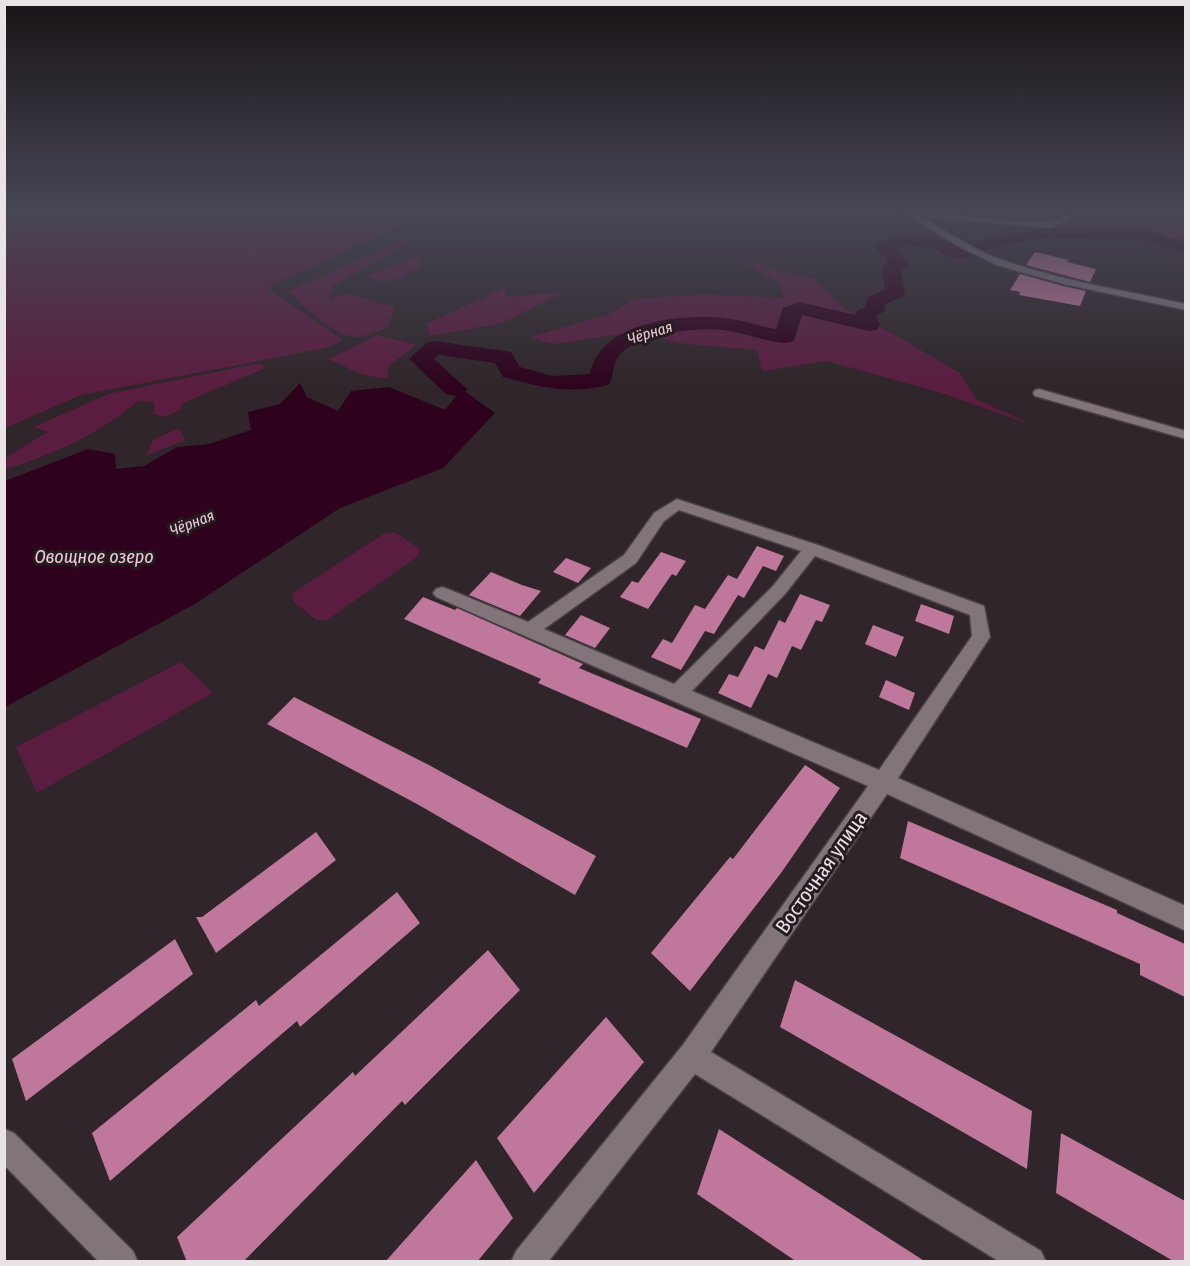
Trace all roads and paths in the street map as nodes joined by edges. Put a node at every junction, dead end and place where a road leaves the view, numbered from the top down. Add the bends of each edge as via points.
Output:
1 (1027, 270) edge
2 (1185, 307) edge
3 (1039, 393) dead end
4 (1185, 435) edge
5 (812, 549) junction
6 (442, 592) dead end
7 (530, 630) junction
8 (677, 694) junction
9 (883, 783) junction
10 (1185, 919) edge
11 (692, 1056) junction
12 (4, 1143) edge
13 (122, 1262) edge
14 (527, 1262) edge
15 (1030, 1262) edge

1 - 2 street
3 - 4 street
5 - 7 street, Восточная улица via 677,504 659,517 630,559
5 - 8 street via 778,590
5 - 9 street, Восточная улица via 978,611 981,637
6 - 7 street
7 - 8 street
8 - 9 street
9 - 10 street
9 - 11 street, Восточная улица
11 - 14 street, Восточная улица
11 - 15 street
12 - 13 street

